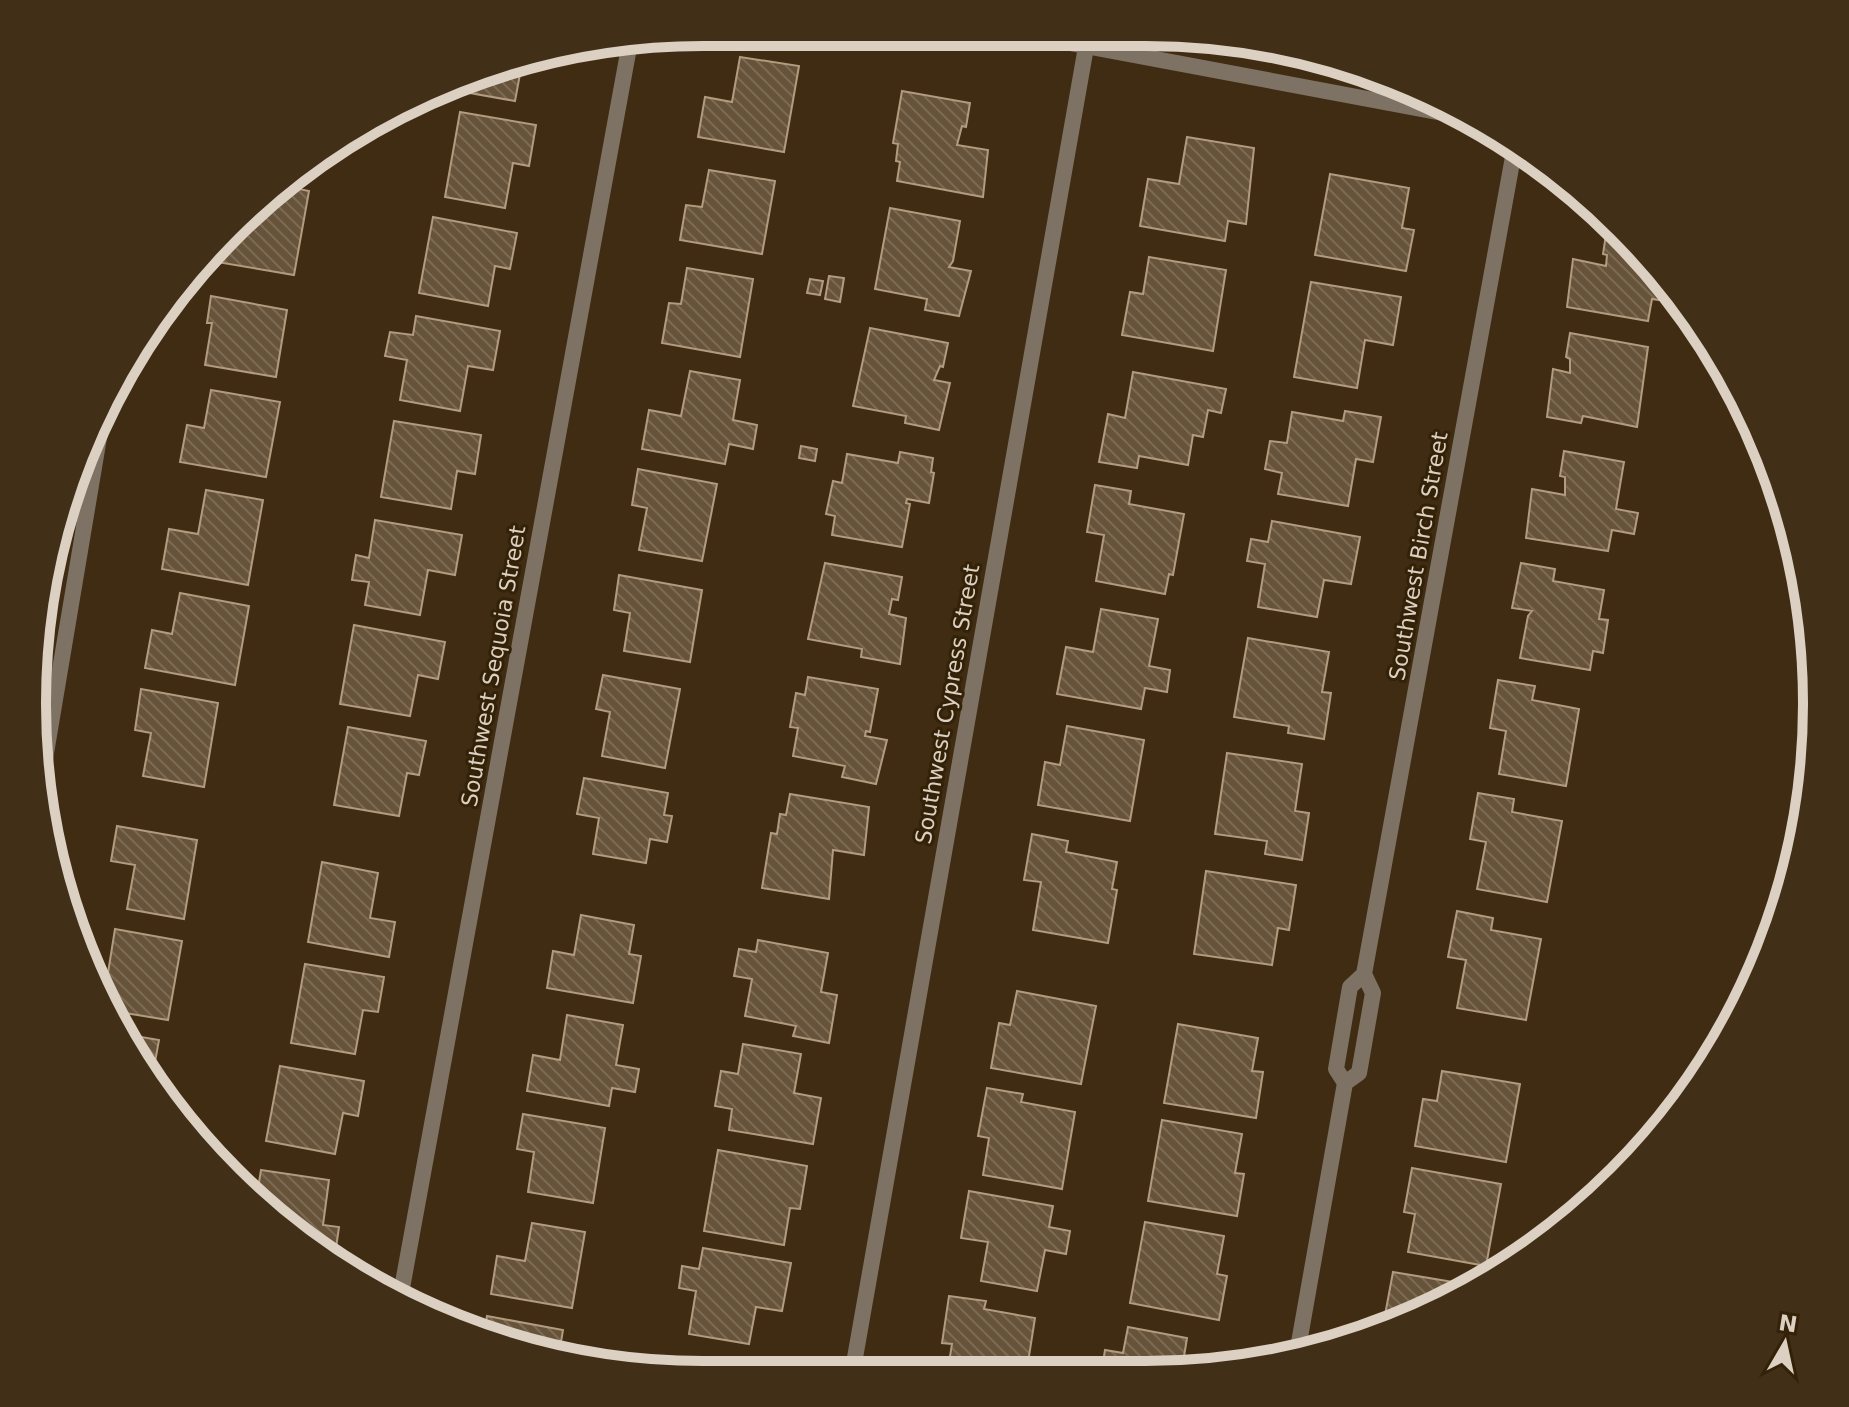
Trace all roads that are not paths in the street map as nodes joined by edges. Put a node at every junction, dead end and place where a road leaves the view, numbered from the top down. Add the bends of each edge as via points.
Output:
1 (1081, 46) edge
2 (1086, 47) junction
3 (628, 51) edge
4 (1428, 110) edge
5 (1513, 158) edge
6 (97, 450) edge
7 (47, 747) edge
8 (1364, 974) junction
9 (1345, 1083) junction
10 (402, 1287) edge
11 (1299, 1343) edge
12 (854, 1361) edge

1 - 2 street
2 - 4 street
2 - 12 street, Southwest Cypress Street
3 - 10 street, Southwest Sequoia Street
5 - 8 street, Southwest Birch Street
6 - 7 street
8 - 9 street, Southwest Birch Street via 1350,987 1336,1069
8 - 9 street, Southwest Birch Street via 1373,993 1371,1006 1359,1073
9 - 11 street, Southwest Birch Street

